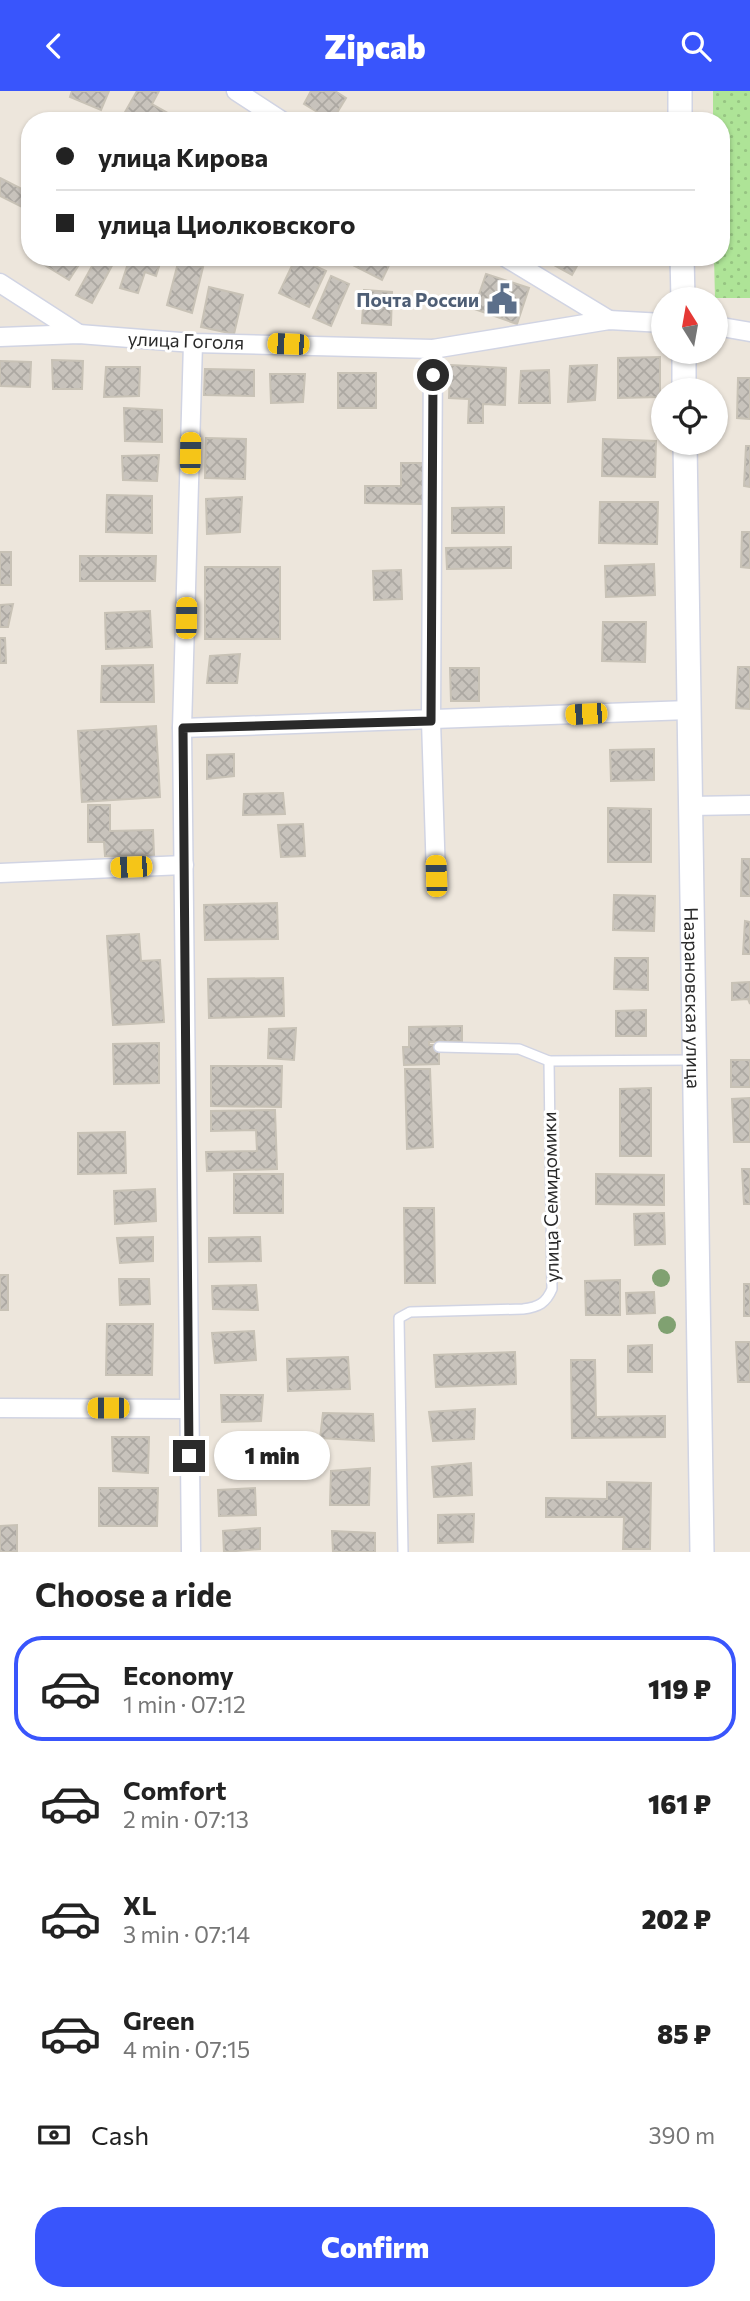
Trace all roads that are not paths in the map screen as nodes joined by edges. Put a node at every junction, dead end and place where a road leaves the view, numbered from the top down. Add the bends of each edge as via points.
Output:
1 (236, 91) edge
2 (680, 91) edge
3 (268, 112) edge
4 (680, 112) edge
5 (520, 266) edge
6 (682, 266) edge
7 (0, 283) edge
8 (683, 287) edge
9 (609, 320) junction
10 (651, 322) edge
11 (728, 328) edge
12 (750, 332) edge
13 (79, 334) junction
14 (0, 337) edge
15 (193, 343) junction
16 (433, 348) junction
17 (685, 455) edge
18 (689, 710) junction
19 (431, 721) junction
20 (183, 728) junction
21 (750, 805) edge
22 (690, 806) junction
23 (184, 865) junction
24 (0, 873) edge
25 (436, 876) dead end
26 (439, 1047) dead end
27 (694, 1060) junction
28 (549, 1061) junction
29 (0, 1408) edge
30 (188, 1409) junction
31 (191, 1552) edge
32 (404, 1552) edge
33 (702, 1552) edge

1 - 3 street
2 - 4 street
5 - 9 street
6 - 8 street
7 - 13 street
9 - 10 street, улица Гоголя
9 - 16 street, улица Гоголя
11 - 12 street
13 - 14 street, улица Гоголя
13 - 15 street, улица Гоголя
15 - 16 street, улица Гоголя
15 - 20 street
16 - 19 street
17 - 18 street, Назрановская улица
18 - 19 street
18 - 22 street, Назрановская улица
19 - 20 street
19 - 25 street
20 - 23 street
21 - 22 street
22 - 27 street, Назрановская улица
23 - 24 street
23 - 30 street
26 - 28 lane via 520,1049
27 - 28 lane
27 - 33 street, Назрановская улица
28 - 32 lane, улица Семидомики via 552,1289 547,1301 536,1308 410,1312 399,1318
29 - 30 street
30 - 31 street

